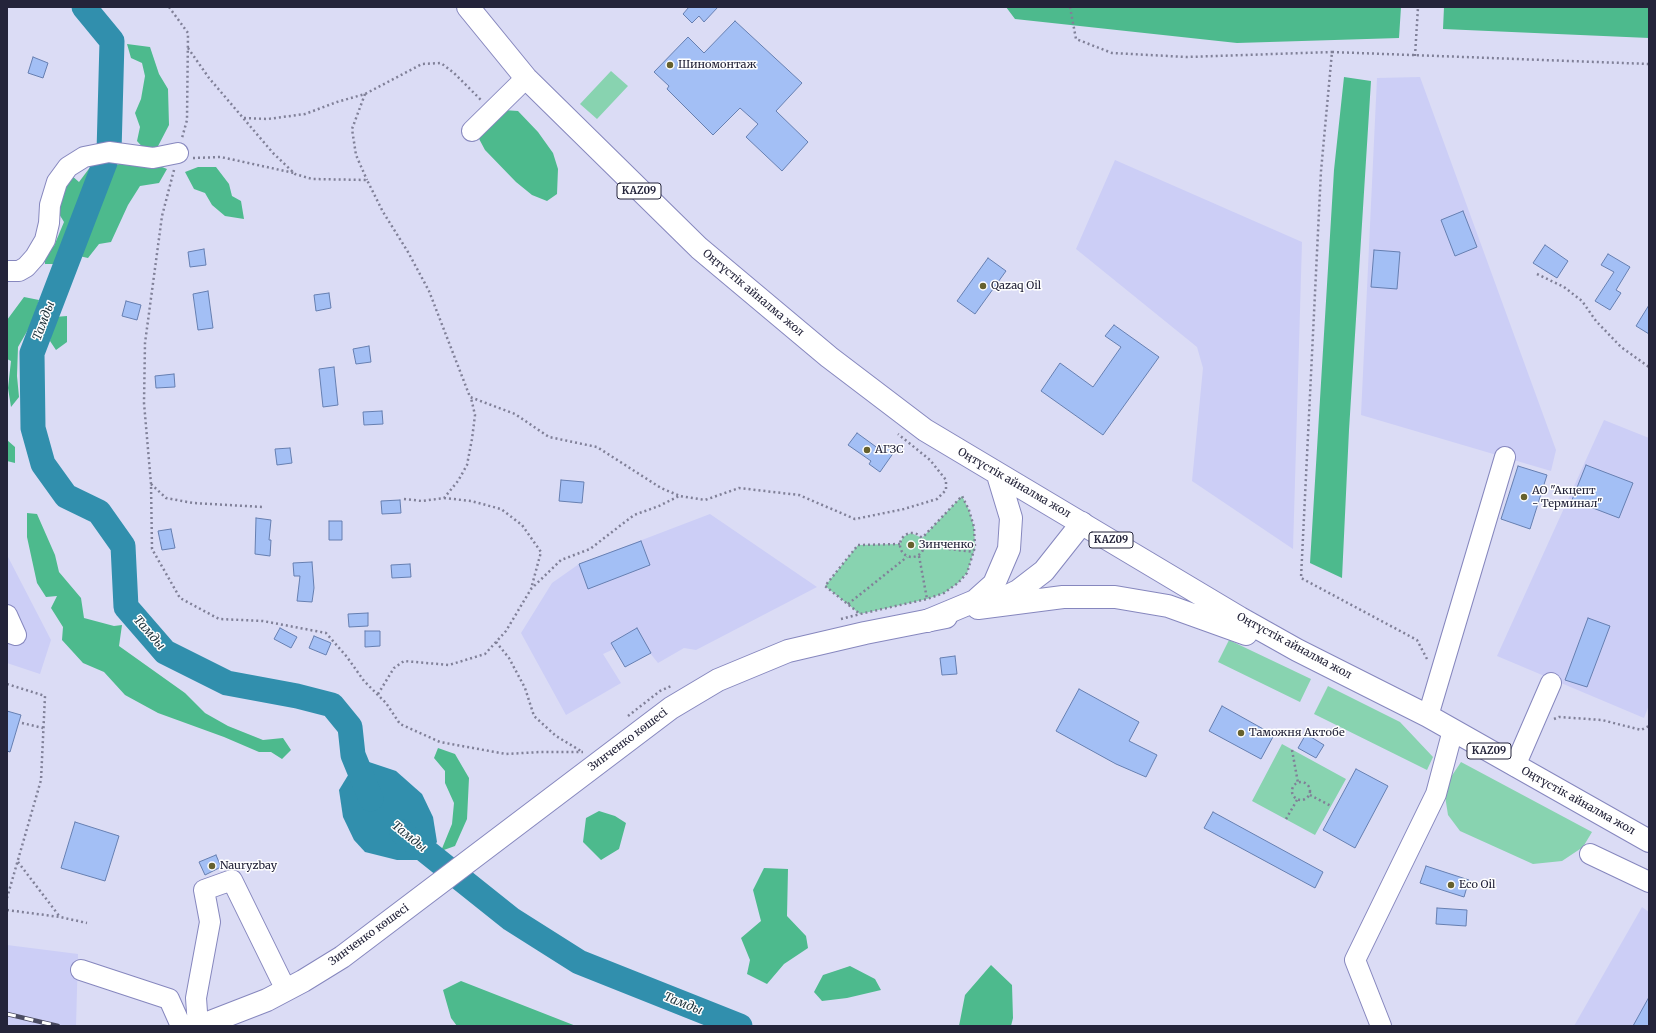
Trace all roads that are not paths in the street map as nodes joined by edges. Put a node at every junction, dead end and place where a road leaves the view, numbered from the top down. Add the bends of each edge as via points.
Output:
1 (468, 7) edge
2 (526, 78) junction
3 (472, 131) dead end
4 (177, 159) road end
5 (7, 271) edge
6 (1505, 458) dead end
7 (998, 475) junction
8 (1082, 523) junction
9 (978, 608) junction
10 (7, 615) edge
11 (926, 621) junction
12 (7, 632) edge
13 (1297, 650) junction
14 (1551, 683) dead end
15 (1428, 716) junction
16 (1453, 730) junction
17 (1515, 766) junction
18 (1649, 841) edge
19 (1590, 854) dead end
20 (1649, 882) edge
21 (80, 970) dead end
22 (286, 990) junction
23 (181, 1026) edge
24 (199, 1026) edge
25 (1381, 1026) edge

1 - 2 main road, Оңтүстік айналма жол / KAZ09
2 - 3 street
2 - 7 main road, Оңтүстік айналма жол / KAZ09 via 699,248 829,356 919,426
4 - 5 street via 109,152 84,157 68,167 57,182 50,205 45,240 26,267 19,271
6 - 15 street
7 - 8 main road, Оңтүстік айналма жол / KAZ09
7 - 11 main road via 1011,518 1009,549 994,584 975,601
8 - 9 main road, Зинченко көшесі via 1044,571 1018,591 998,602
8 - 13 main road, Оңтүстік айналма жол / KAZ09
9 - 11 main road, Зинченко көшесі
9 - 13 main road via 1063,597 1115,597 1168,606
10 - 12 street via 16,635
11 - 22 main road, Зинченко көшесі via 788,651 718,680 589,758 494,842 342,957
13 - 15 main road, Оңтүстік айналма жол / KAZ09
14 - 17 street
15 - 16 main road, Оңтүстік айналма жол / KAZ09
16 - 17 main road, Оңтүстік айналма жол / KAZ09
16 - 25 street via 1436,794 1355,960
17 - 18 main road, Оңтүстік айналма жол / KAZ09
19 - 20 street
21 - 23 street via 169,999
22 - 24 main road, Зинченко көшесі
22 - 24 street via 232,880 204,890 210,922 196,998

